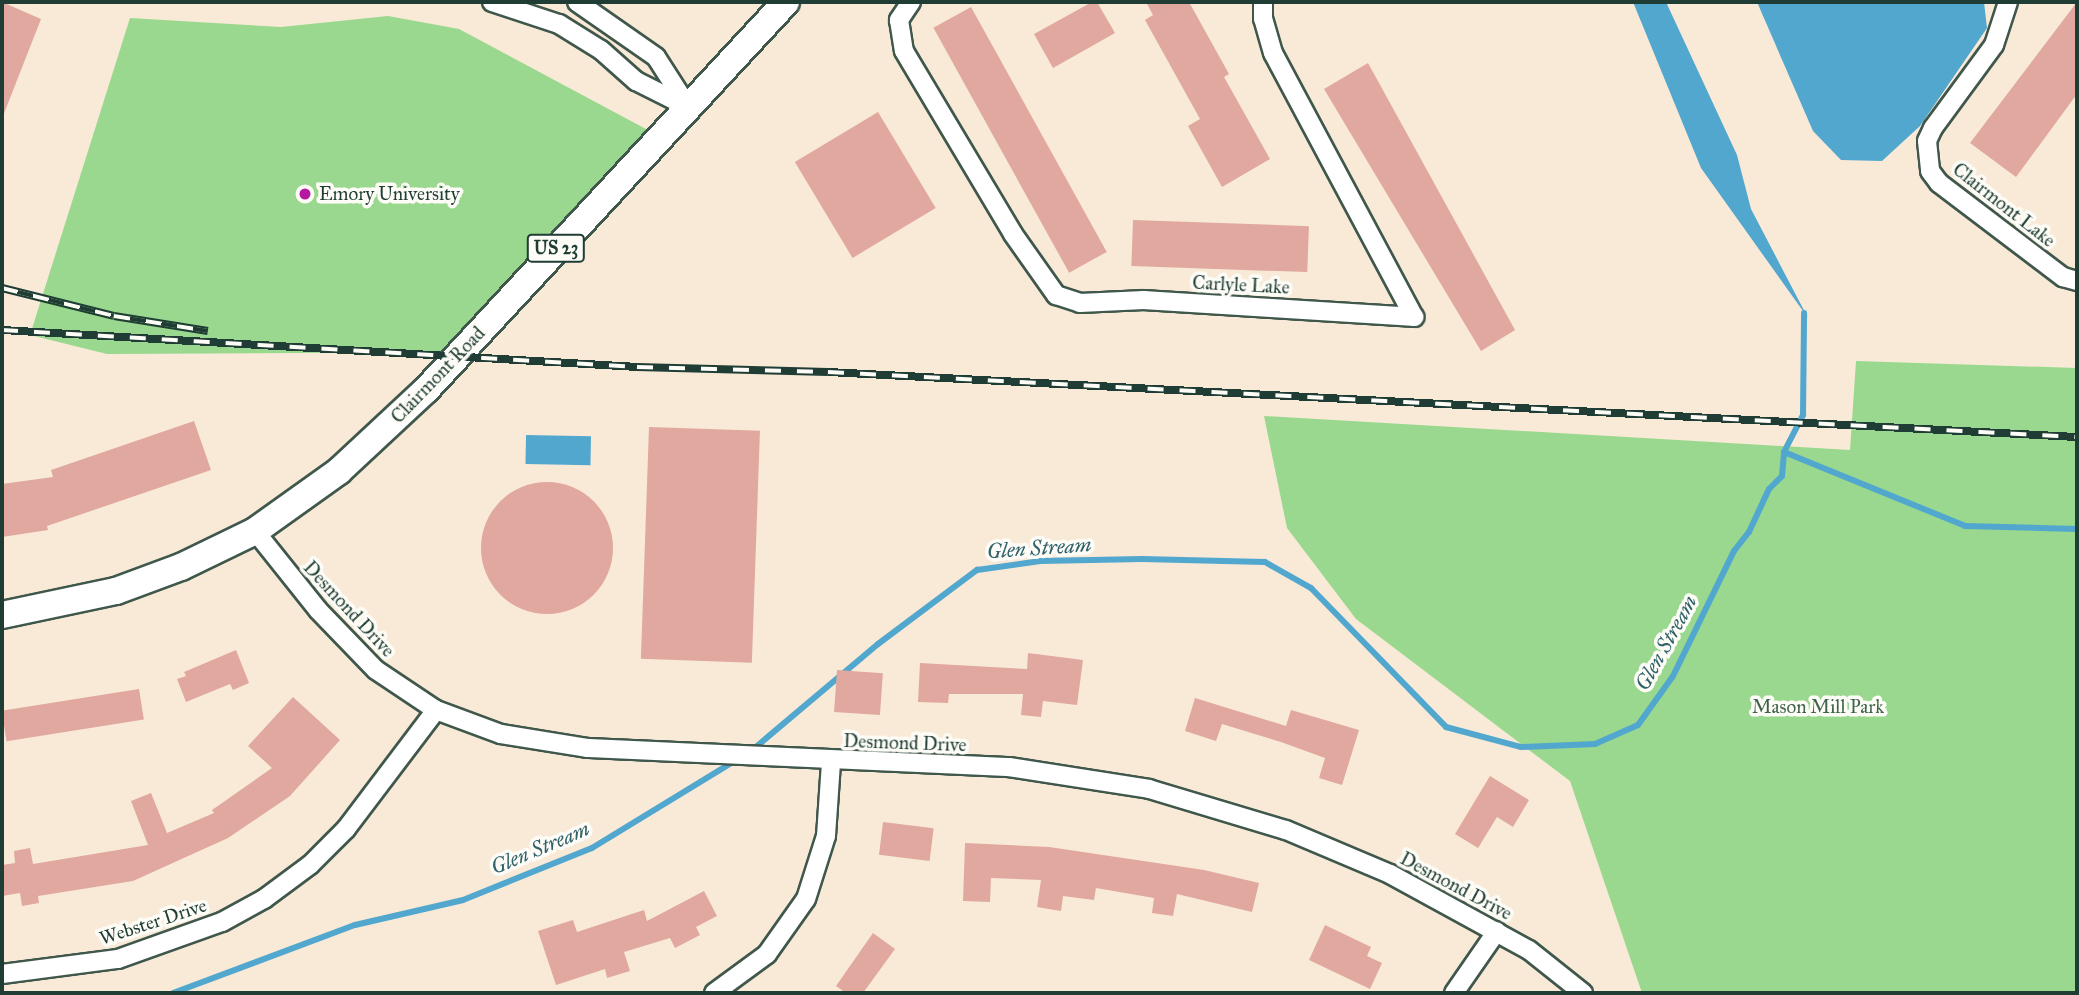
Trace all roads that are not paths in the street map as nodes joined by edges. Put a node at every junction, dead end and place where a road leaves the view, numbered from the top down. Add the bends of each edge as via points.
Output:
1 (492, 2) edge
2 (570, 2) edge
3 (577, 2) edge
4 (786, 2) edge
5 (911, 2) edge
6 (1264, 2) edge
7 (2008, 2) edge
8 (559, 24) junction
9 (688, 107) junction
10 (2077, 281) edge
11 (255, 531) junction
12 (2, 615) edge
13 (436, 710) junction
14 (831, 762) junction
15 (1497, 931) junction
16 (2, 974) edge
17 (714, 993) edge
18 (1454, 993) edge
19 (1583, 993) edge

1 - 8 street
2 - 8 street
3 - 9 street via 656,57
4 - 9 main road, Clairmont Road / US 23
5 - 6 street, Carlyle Lake via 899,20 904,51 984,187 1056,295 1080,303 1144,300 1414,317 1273,53 1263,19
7 - 10 street, Clairmont Lake via 1994,45 1933,128 1927,141 1930,171 1938,183 2054,270
8 - 9 street via 601,50 636,81
9 - 11 main road, Clairmont Road / US 23 via 379,436
11 - 12 main road, Clairmont Road / US 23 via 127,587
11 - 13 street, Desmond Drive via 345,640 402,691
13 - 14 street, Desmond Drive via 536,741
13 - 16 street, Webster Drive via 346,829 310,865 264,899 186,937 118,959
14 - 15 street, Desmond Drive via 1009,767 1149,789 1286,830 1390,874
14 - 17 street via 826,836 806,899 767,954
15 - 18 street
15 - 19 street, Desmond Drive

